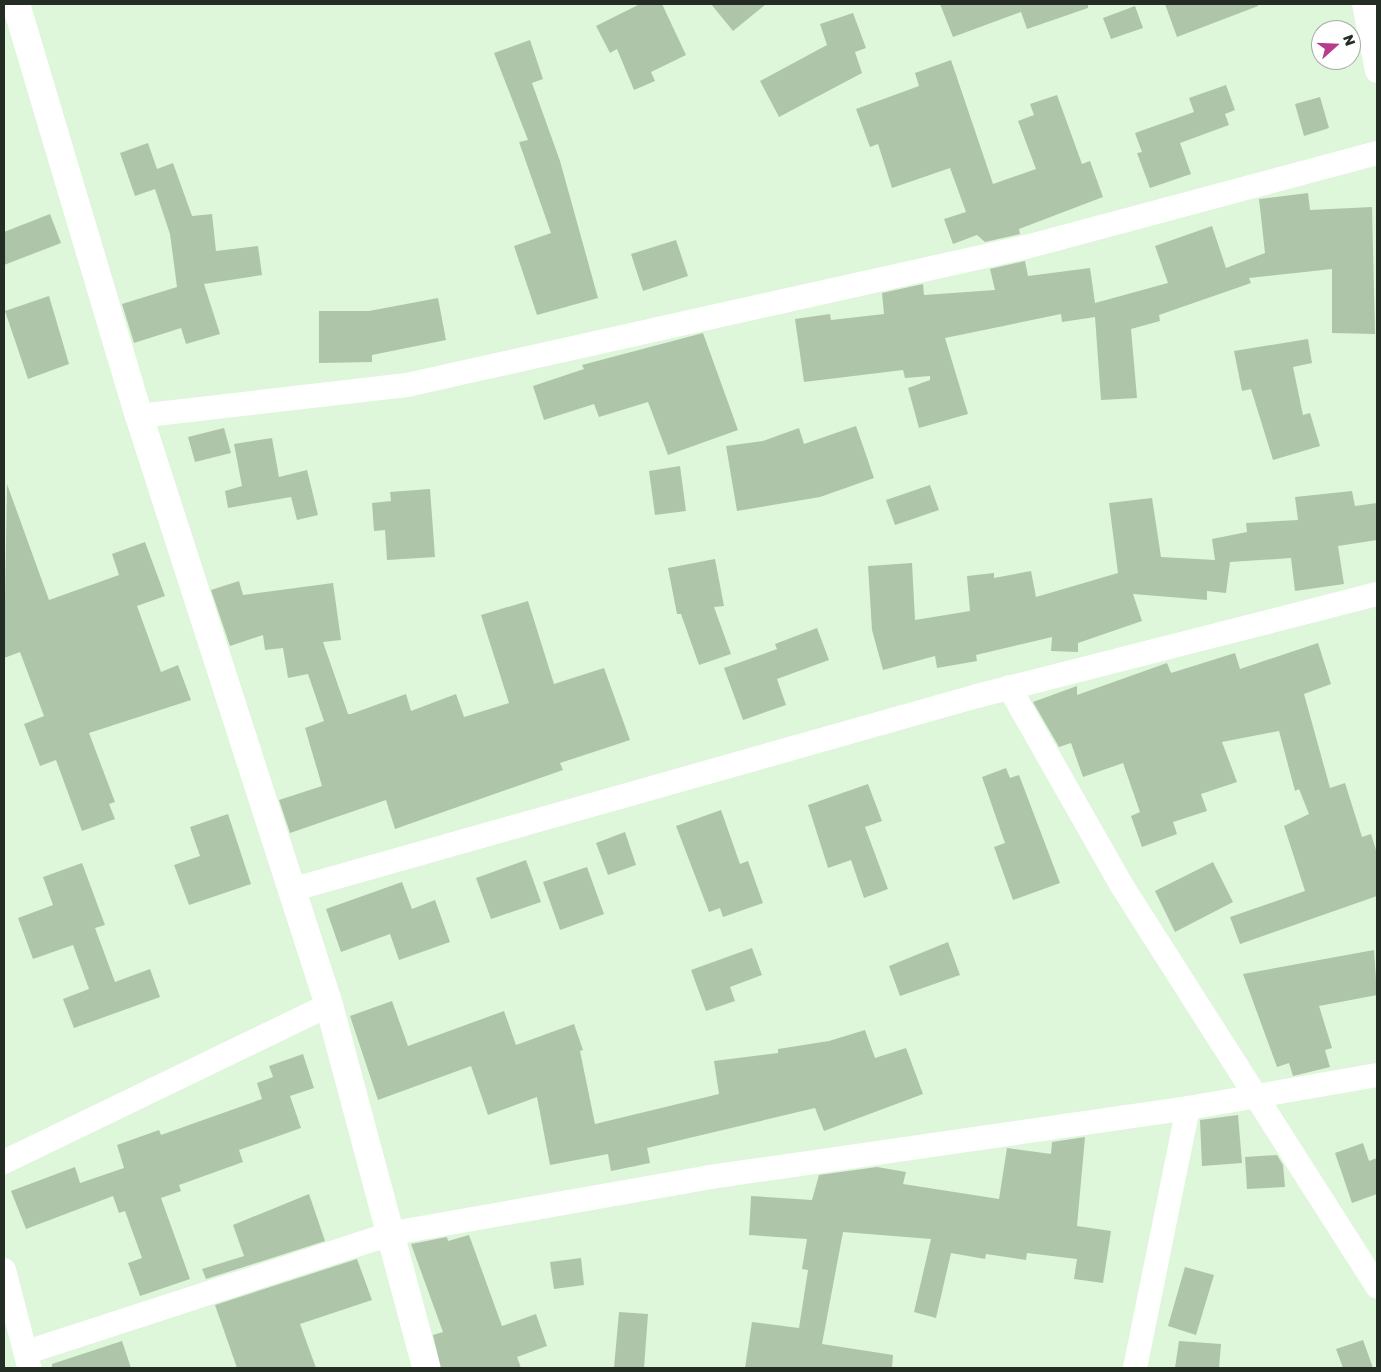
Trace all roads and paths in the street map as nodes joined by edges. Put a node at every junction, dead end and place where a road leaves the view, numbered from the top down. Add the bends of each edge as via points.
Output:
1 (16, 4) edge
2 (1364, 4) edge
3 (1377, 71) edge
4 (1377, 153) edge
5 (140, 416) junction
6 (1377, 594) edge
7 (1008, 687) junction
8 (291, 890) junction
9 (329, 1004) junction
10 (1377, 1075) edge
11 (1257, 1094) junction
12 (1188, 1108) junction
13 (4, 1162) edge
14 (393, 1234) junction
15 (4, 1270) edge
16 (1377, 1287) edge
17 (28, 1360) edge
18 (426, 1368) edge
19 (1135, 1368) edge

1 - 5 street
2 - 3 street
4 - 5 street via 1026,247 407,385
5 - 8 street
6 - 7 street
7 - 8 street
7 - 11 street via 1122,886
8 - 9 street
9 - 13 street
9 - 14 street
10 - 11 street
11 - 12 street
11 - 16 street
12 - 14 street via 710,1177
12 - 19 street
14 - 17 street
14 - 18 street
15 - 17 street

